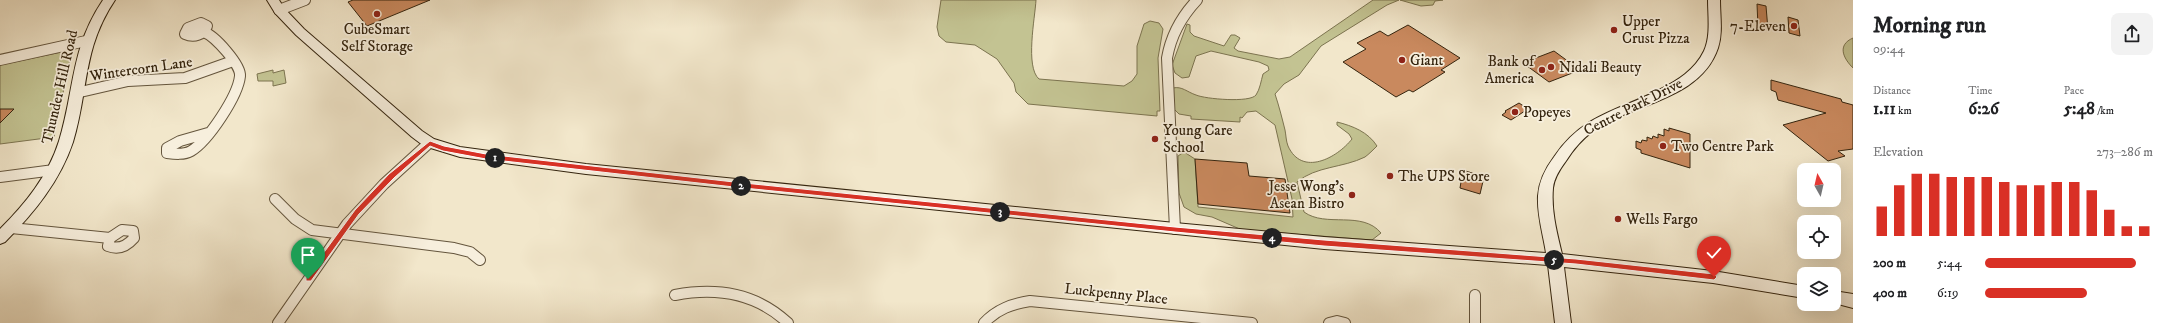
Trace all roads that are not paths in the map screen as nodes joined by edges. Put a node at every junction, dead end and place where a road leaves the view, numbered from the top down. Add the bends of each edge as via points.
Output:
1 (109, 0) edge
2 (288, 0) edge
3 (305, 0) edge
4 (1197, 0) edge
5 (1714, 0) edge
6 (275, 5) edge
7 (204, 32) dead end
8 (86, 41) junction
9 (0, 60) edge
10 (233, 61) junction
11 (76, 93) junction
12 (208, 133) dead end
13 (430, 143) junction
14 (54, 170) junction
15 (0, 177) edge
16 (275, 199) dead end
17 (11, 228) junction
18 (1175, 230) junction
19 (339, 234) junction
20 (0, 238) edge
21 (110, 238) dead end
22 (480, 260) dead end
23 (1555, 260) junction
24 (1797, 291) edge
25 (675, 295) dead end
26 (1475, 295) dead end
27 (1841, 298) edge
28 (1853, 301) edge
29 (278, 323) edge
30 (788, 323) edge
31 (984, 323) edge
32 (1252, 323) edge
33 (1329, 323) edge
34 (1345, 323) edge
35 (1475, 323) edge
36 (1564, 323) edge

1 - 8 main road, Thunder Hill Road via 92,26
2 - 6 street
3 - 6 street
4 - 18 street via 1177,24 1167,58
5 - 23 main road, Centre Park Drive via 1715,28 1710,53 1696,72 1684,82 1599,121 1573,138 1565,148 1546,188 1547,222
6 - 13 main road via 300,32
7 - 10 street via 212,36
8 - 9 street
8 - 11 main road, Thunder Hill Road
10 - 11 street, Wintercorn Lane via 185,78 128,81
10 - 12 street via 239,72 238,85 226,108
11 - 14 main road, Thunder Hill Road via 66,141
13 - 18 main road via 468,154 586,169
13 - 19 street via 375,192
14 - 15 street
14 - 17 main road, Thunder Hill Road via 38,196
16 - 19 street via 312,230
17 - 20 main road, Thunder Hill Road
17 - 21 street
18 - 23 main road
19 - 22 street via 450,247 475,254
19 - 29 street
23 - 24 main road via 1674,272
23 - 36 main road, Centre Park Drive
25 - 30 street via 706,290 747,297 773,309
26 - 35 street
27 - 28 main road
31 - 32 street, Luckpenny Place via 1007,306 1030,301
33 - 34 street

